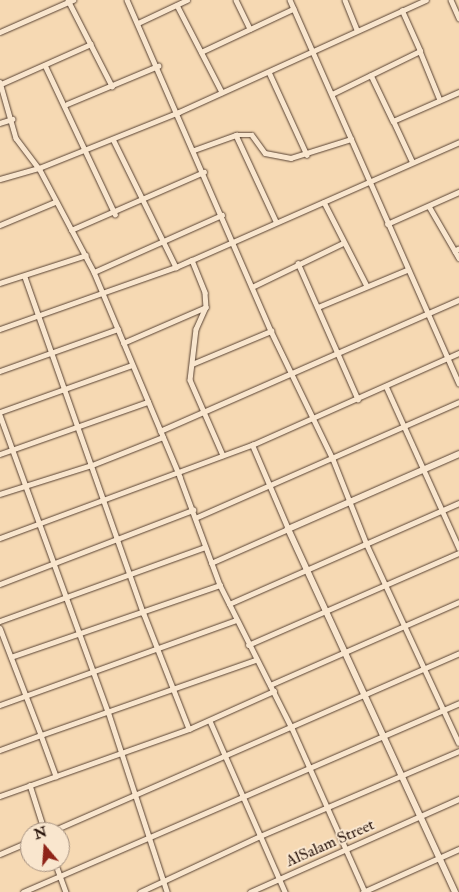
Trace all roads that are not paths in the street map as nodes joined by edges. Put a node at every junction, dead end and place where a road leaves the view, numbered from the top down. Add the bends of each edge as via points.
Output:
1 (126, 0) edge
2 (187, 0) edge
3 (236, 0) edge
4 (290, 0) edge
5 (344, 0) edge
6 (426, 0) edge
7 (451, 0) edge
8 (70, 1) edge
9 (177, 5) junction
10 (294, 8) junction
11 (402, 11) junction
12 (459, 18) edge
13 (138, 23) junction
14 (250, 29) junction
15 (358, 30) junction
16 (0, 32) edge
17 (91, 44) junction
18 (420, 51) junction
19 (201, 52) junction
20 (312, 52) junction
21 (45, 65) junction
22 (158, 66) junction
23 (269, 72) junction
24 (371, 75) junction
25 (1, 83) edge
26 (112, 86) junction
27 (222, 92) junction
28 (459, 92) edge
29 (332, 94) junction
30 (440, 100) junction
31 (66, 104) junction
32 (179, 112) junction
33 (12, 119) junction
34 (393, 121) junction
35 (0, 124) edge
36 (236, 135) junction
37 (113, 139) junction
38 (351, 139) junction
39 (458, 144) edge
40 (86, 150) junction
41 (194, 150) junction
42 (307, 155) junction
43 (412, 162) junction
44 (39, 168) junction
45 (204, 172) junction
46 (0, 179) edge
47 (369, 182) junction
48 (459, 192) edge
49 (143, 200) junction
50 (55, 202) junction
51 (324, 202) junction
52 (429, 206) junction
53 (115, 214) junction
54 (222, 215) junction
55 (276, 221) junction
56 (386, 224) junction
57 (0, 225) edge
58 (71, 230) junction
59 (163, 241) junction
60 (235, 241) junction
61 (343, 243) junction
62 (457, 250) edge
63 (86, 255) junction
64 (459, 258) edge
65 (192, 260) junction
66 (298, 263) junction
67 (176, 267) junction
68 (407, 270) junction
69 (94, 272) junction
70 (25, 277) junction
71 (0, 283) edge
72 (254, 286) junction
73 (367, 286) junction
74 (104, 293) junction
75 (459, 300) edge
76 (318, 306) junction
77 (206, 307) junction
78 (428, 315) junction
79 (38, 316) junction
80 (0, 329) edge
81 (118, 329) junction
82 (271, 331) junction
83 (123, 343) junction
84 (50, 352) junction
85 (337, 353) junction
86 (459, 353) edge
87 (447, 358) junction
88 (192, 364) junction
89 (132, 365) junction
90 (0, 371) edge
91 (291, 374) junction
92 (459, 383) edge
93 (386, 386) junction
94 (64, 389) junction
95 (358, 399) junction
96 (148, 402) junction
97 (459, 402) edge
98 (205, 412) junction
99 (0, 414) edge
100 (314, 417) junction
101 (78, 427) junction
102 (405, 427) junction
103 (160, 431) junction
104 (163, 437) junction
105 (252, 445) junction
106 (13, 449) junction
107 (0, 454) edge
108 (459, 454) edge
109 (223, 455) junction
110 (333, 460) junction
111 (92, 465) junction
112 (425, 469) junction
113 (179, 473) junction
114 (26, 486) junction
115 (269, 486) junction
116 (0, 494) edge
117 (349, 501) junction
118 (105, 502) junction
119 (459, 503) edge
120 (193, 510) junction
121 (444, 510) junction
122 (196, 518) junction
123 (40, 525) junction
124 (288, 529) junction
125 (0, 538) edge
126 (118, 539) junction
127 (367, 546) junction
128 (205, 547) junction
129 (459, 548) edge
130 (459, 554) edge
131 (54, 563) junction
132 (211, 563) junction
133 (306, 572) junction
134 (131, 574) junction
135 (0, 584) edge
136 (220, 585) junction
137 (386, 586) junction
138 (66, 597) junction
139 (459, 602) edge
140 (229, 604) junction
141 (326, 613) junction
142 (144, 614) junction
143 (236, 620) junction
144 (0, 621) edge
145 (406, 626) junction
146 (0, 628) edge
147 (82, 635) junction
148 (248, 645) junction
149 (158, 648) junction
150 (459, 653) edge
151 (346, 654) junction
152 (11, 657) junction
153 (255, 660) junction
154 (425, 669) junction
155 (94, 671) junction
156 (270, 685) junction
157 (173, 688) junction
158 (274, 691) junction
159 (365, 694) junction
160 (26, 696) junction
161 (459, 703) edge
162 (0, 705) edge
163 (444, 710) junction
164 (108, 712) junction
165 (210, 721) junction
166 (292, 728) junction
167 (189, 729) junction
168 (41, 735) junction
169 (383, 736) junction
170 (459, 743) edge
171 (0, 750) edge
172 (459, 751) edge
173 (122, 752) junction
174 (224, 757) junction
175 (308, 768) junction
176 (401, 775) junction
177 (56, 776) junction
178 (30, 785) junction
179 (135, 793) junction
180 (0, 796) edge
181 (241, 796) junction
182 (459, 799) edge
183 (325, 808) junction
184 (419, 816) junction
185 (42, 822) edge
186 (70, 823) edge
187 (260, 836) junction
188 (151, 837) junction
189 (20, 845) edge
190 (459, 849) edge
191 (345, 850) junction
192 (0, 854) edge
193 (438, 858) junction
194 (59, 872) edge
195 (60, 876) junction
196 (279, 880) junction
197 (165, 881) junction
198 (23, 892) edge
199 (66, 892) edge
200 (140, 892) edge
201 (167, 892) edge
202 (250, 892) edge
203 (285, 892) edge
204 (364, 892) edge
205 (455, 892) edge

1 - 13 street
2 - 9 street
3 - 14 street
4 - 10 street
5 - 15 street
6 - 11 street
7 - 12 street
8 - 16 street
8 - 17 street
9 - 13 street
9 - 19 street
10 - 14 street
10 - 20 street
11 - 15 street
11 - 18 street
13 - 22 street
14 - 19 street
15 - 20 street
17 - 21 street
17 - 26 street
18 - 24 street
18 - 30 street
19 - 27 street
20 - 23 street
20 - 29 street
21 - 25 street
21 - 31 street
22 - 26 street
22 - 32 street
23 - 27 street
23 - 42 street
24 - 29 street
24 - 34 street
25 - 33 street
26 - 31 street
27 - 32 street
28 - 30 street
29 - 38 street
30 - 34 street
31 - 40 street
32 - 37 street
32 - 41 street
33 - 35 street
33 - 44 street via 16,138
34 - 43 street
36 - 41 street
36 - 42 street via 252,135 265,153 279,157
36 - 55 street
37 - 40 street
37 - 49 street
38 - 42 street
38 - 47 street
39 - 43 street
40 - 44 street
40 - 53 street
41 - 45 street
43 - 47 street
44 - 46 street
44 - 50 street
45 - 49 street
45 - 54 street
47 - 51 street
47 - 56 street
48 - 52 street
49 - 53 street
49 - 59 street
50 - 57 street
50 - 58 street
51 - 55 street
51 - 61 street
52 - 56 street
52 - 62 street
53 - 58 street
54 - 59 street
54 - 60 street
55 - 60 street
56 - 68 street
58 - 63 street
59 - 67 street
59 - 69 street
60 - 65 street
60 - 72 street
61 - 66 street
61 - 73 street
62 - 64 street
63 - 69 street
63 - 70 street
65 - 67 street
65 - 77 street via 206,297
66 - 72 street
66 - 76 street
67 - 74 street
68 - 73 street
68 - 78 street
69 - 74 street
70 - 71 street
70 - 79 street
72 - 82 street
73 - 76 street
74 - 79 street
74 - 81 street
75 - 78 street
76 - 85 street
77 - 83 street
77 - 88 street via 196,329
78 - 85 street
78 - 87 street
79 - 80 street
79 - 84 street
81 - 83 street
81 - 84 street
82 - 88 street
82 - 91 street
83 - 89 street
84 - 90 street
84 - 94 street
85 - 91 street
85 - 95 street
86 - 87 street
87 - 92 street
87 - 93 street
88 - 98 street via 190,380
89 - 94 street
89 - 96 street
91 - 98 street
91 - 100 street
93 - 95 street
93 - 102 street
94 - 99 street
94 - 101 street
95 - 100 street
96 - 101 street
96 - 103 street
97 - 102 street
98 - 103 street
98 - 109 street
99 - 106 street
100 - 105 street
100 - 110 street
101 - 106 street
101 - 111 street
102 - 110 street
102 - 112 street
103 - 104 street
104 - 111 street
104 - 113 street
105 - 109 street
105 - 115 street
106 - 107 street
106 - 114 street
108 - 112 street
109 - 113 street
110 - 115 street
110 - 117 street
111 - 114 street
111 - 118 street
112 - 117 street
112 - 121 street
113 - 118 street
113 - 120 street
114 - 116 street
114 - 123 street
115 - 122 street
115 - 124 street
117 - 124 street
117 - 127 street
118 - 123 street
118 - 126 street
119 - 121 street
120 - 122 street
120 - 126 street
121 - 127 street
121 - 129 street
122 - 128 street
123 - 125 street
123 - 131 street
124 - 132 street
124 - 133 street
126 - 131 street
126 - 134 street
127 - 133 street
127 - 137 street
128 - 132 street
128 - 134 street
130 - 137 street
131 - 135 street
131 - 138 street
132 - 136 street
133 - 140 street
133 - 141 street
134 - 138 street
134 - 142 street
136 - 140 street
136 - 142 street
137 - 141 street
137 - 145 street
138 - 144 street
138 - 147 street
139 - 145 street
140 - 143 street
141 - 148 street
141 - 151 street
142 - 147 street
142 - 149 street
143 - 148 street
143 - 149 street
145 - 151 street
145 - 154 street
146 - 152 street
147 - 152 street
147 - 155 street
148 - 153 street
149 - 155 street
149 - 157 street
150 - 154 street
151 - 156 street
151 - 159 street
152 - 160 street
153 - 156 street
153 - 157 street
154 - 159 street
154 - 163 street
155 - 160 street
155 - 164 street
156 - 158 street
157 - 164 street
157 - 167 street
158 - 165 street
158 - 166 street
159 - 166 street
159 - 169 street
160 - 162 street
160 - 168 street
161 - 163 street
163 - 169 street
163 - 170 street
164 - 168 street
164 - 173 street
165 - 167 street
165 - 174 street
166 - 174 street
166 - 175 street
167 - 173 street
168 - 171 street
168 - 177 street
169 - 175 street
169 - 176 street
172 - 176 street
173 - 177 street
173 - 179 street
174 - 179 street
174 - 181 street
175 - 181 street
175 - 183 street
176 - 183 street
176 - 184 street
177 - 178 street
178 - 180 street
178 - 185 street
179 - 186 street
179 - 188 street
181 - 187 street
181 - 188 street
182 - 184 street, AlSalam Street
183 - 187 street
183 - 191 street
184 - 191 street, AlSalam Street
184 - 193 street
187 - 196 street
187 - 197 street
188 - 195 street
188 - 197 street
189 - 192 street
190 - 193 street
191 - 196 street, AlSalam Street
191 - 204 street
193 - 204 street
193 - 205 street
194 - 195 street
195 - 198 street
195 - 199 street
196 - 202 street, AlSalam Street
196 - 203 street
197 - 200 street
197 - 201 street

